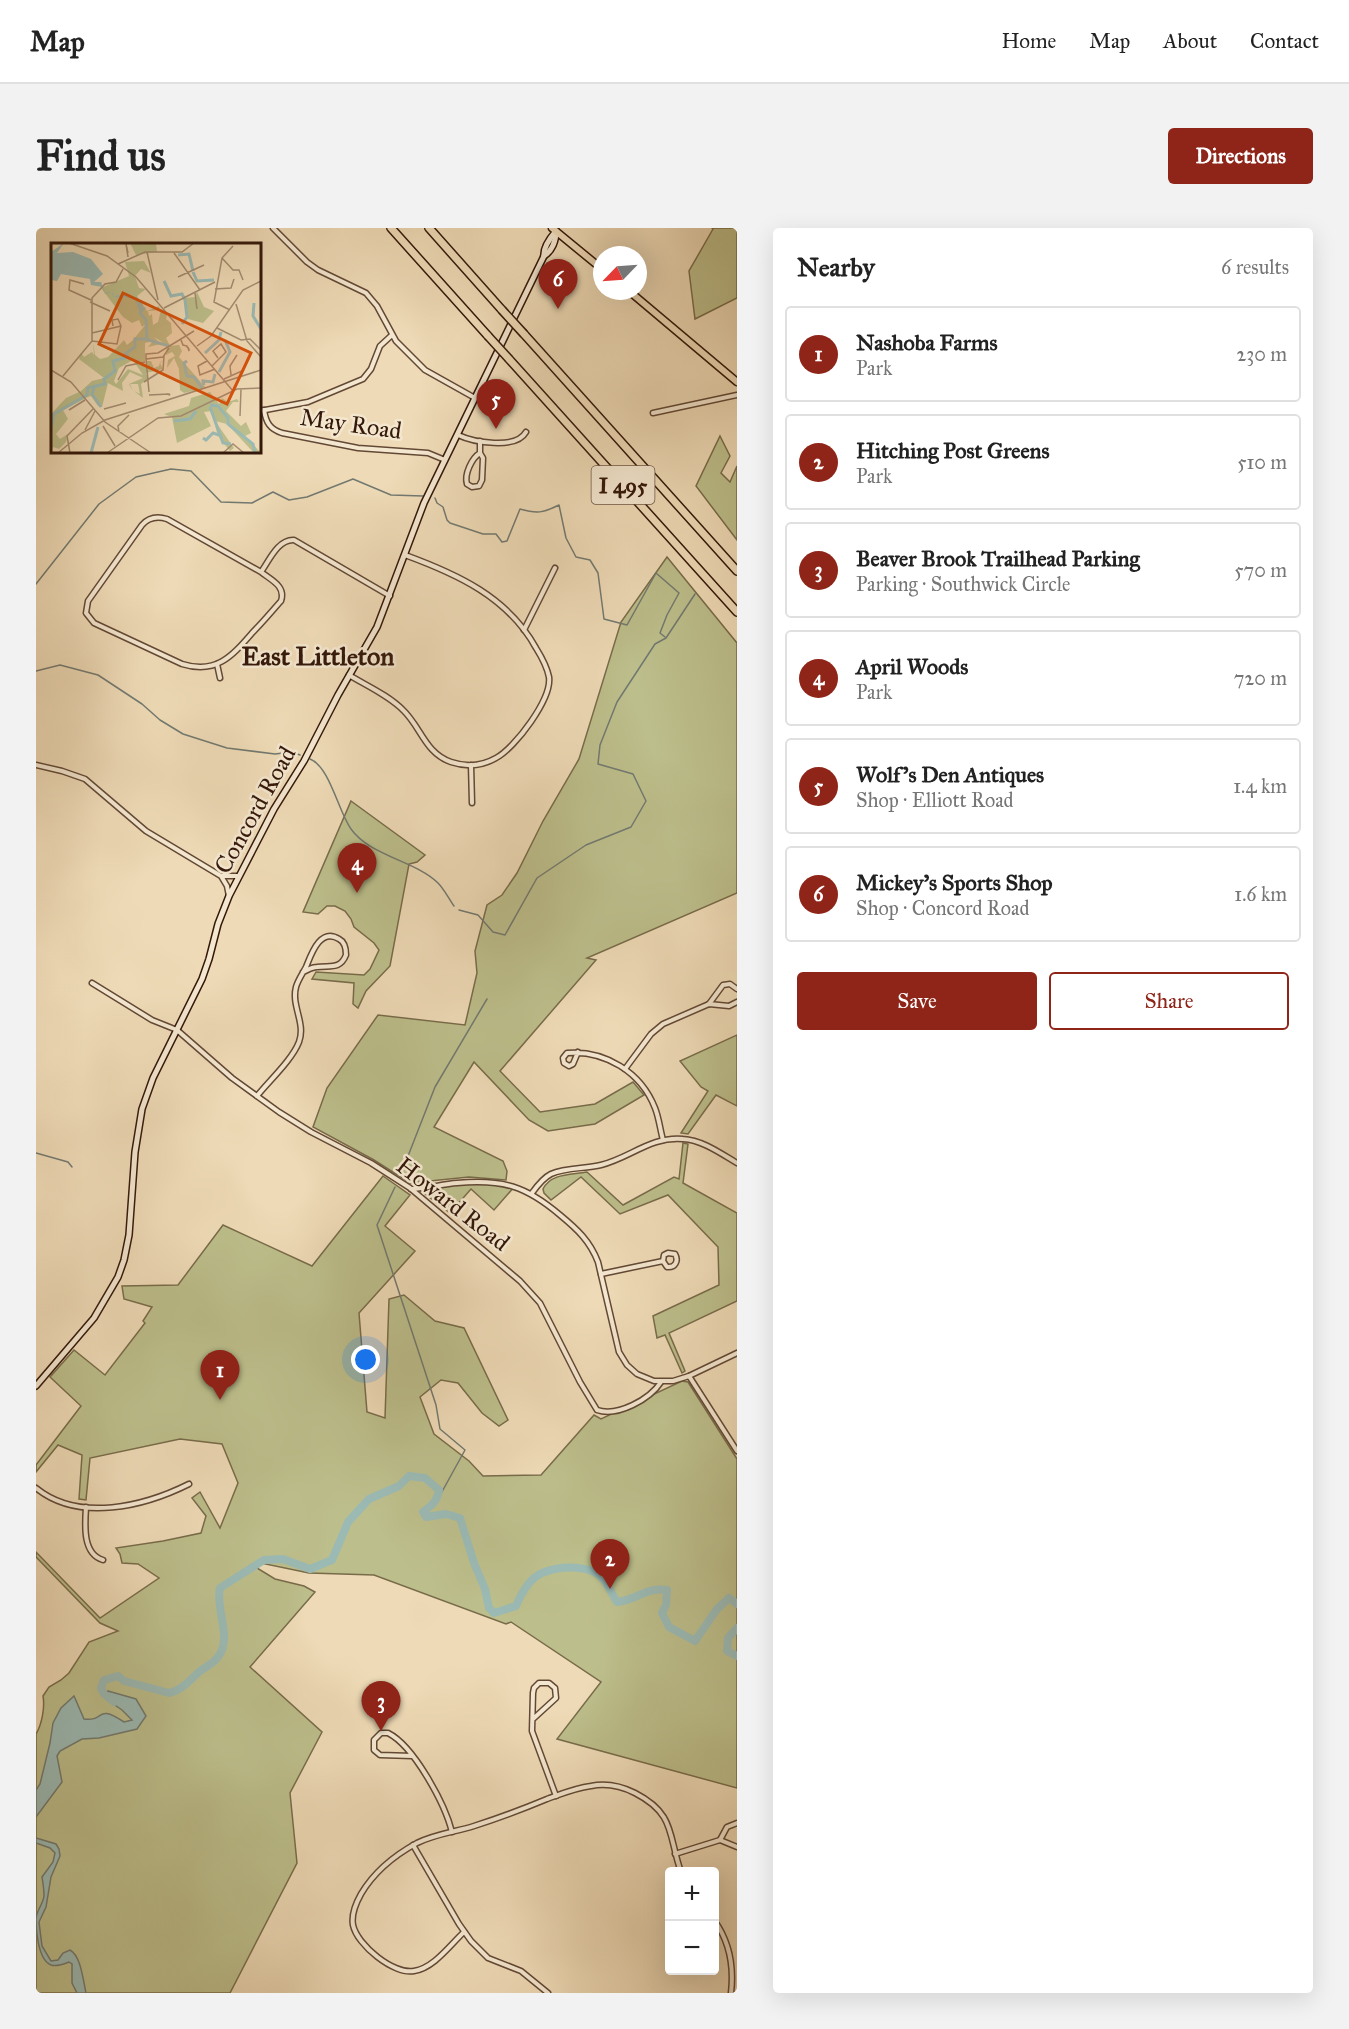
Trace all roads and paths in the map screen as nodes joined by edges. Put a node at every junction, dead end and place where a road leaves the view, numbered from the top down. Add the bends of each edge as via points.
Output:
1 (273, 228) edge
2 (391, 228) edge
3 (429, 228) edge
4 (554, 230) edge
5 (593, 262) edge
6 (640, 300) edge
7 (392, 335) junction
8 (737, 382) edge
9 (737, 395) edge
10 (475, 399) junction
11 (262, 411) edge
12 (653, 412) dead end
13 (526, 432) dead end
14 (458, 435) junction
15 (480, 441) junction
16 (480, 453) junction
17 (445, 460) junction
18 (405, 555) junction
19 (555, 568) dead end
20 (737, 571) edge
21 (261, 572) junction
22 (390, 596) junction
23 (737, 612) edge
24 (524, 630) junction
25 (218, 664) junction
26 (349, 675) junction
27 (220, 678) dead end
28 (36, 765) edge
29 (471, 765) junction
30 (472, 803) dead end
31 (221, 876) junction
32 (238, 876) junction
33 (229, 896) junction
34 (303, 972) junction
35 (92, 984) dead end
36 (737, 988) edge
37 (737, 1002) edge
38 (709, 1004) junction
39 (177, 1030) junction
40 (579, 1052) junction
41 (625, 1069) junction
42 (257, 1096) junction
43 (663, 1140) junction
44 (737, 1163) edge
45 (410, 1188) junction
46 (532, 1193) junction
47 (663, 1261) dead end
48 (601, 1274) junction
49 (737, 1353) edge
50 (689, 1376) junction
51 (661, 1382) junction
52 (36, 1386) edge
53 (737, 1451) edge
54 (189, 1484) dead end
55 (36, 1488) edge
56 (86, 1507) junction
57 (103, 1560) dead end
58 (533, 1719) junction
59 (412, 1756) junction
60 (556, 1796) junction
61 (737, 1823) edge
62 (452, 1832) junction
63 (720, 1840) junction
64 (413, 1845) junction
65 (737, 1847) edge
66 (675, 1854) junction
67 (679, 1867) edge
68 (715, 1921) edge
69 (464, 1932) junction
70 (548, 1993) edge
71 (731, 1993) edge

1 - 7 street via 318,270 366,293
2 - 23 highway, I 495, bridge
3 - 20 highway, I 495, bridge
4 - 5 main road
4 - 10 main road, Concord Road
6 - 8 main road
7 - 10 street via 425,370
7 - 11 street via 380,346 363,379 308,402
9 - 12 street
10 - 14 main road, Concord Road
11 - 17 street, May Road via 267,424 279,432 358,448 428,453
13 - 15 street via 514,441
14 - 15 street
14 - 17 main road, Concord Road
15 - 16 street
16 - 16 street via 484,460 482,482 472,487 465,477
17 - 18 main road, Concord Road
18 - 22 main road, Concord Road
18 - 24 street via 484,592 507,609
19 - 24 street
21 - 22 street via 281,543 294,540
21 - 25 street via 280,588 282,598 234,654
21 - 25 street via 167,519 153,518 142,525 88,601 86,613 94,623 185,665
22 - 26 main road, Concord Road
24 - 29 street via 548,673 546,696 505,752
25 - 27 street
26 - 29 street via 400,707 436,754 453,763
26 - 32 main road, Concord Road
28 - 31 street via 85,779 146,831
29 - 30 street
31 - 32 street
31 - 33 street
32 - 33 main road, Concord Road
33 - 39 main road, Concord Road via 202,978
34 - 34 street via 339,965 346,955 343,943 333,936 322,939
34 - 42 street via 295,992 301,1026 299,1041
35 - 39 street, Howard Road via 152,1020
36 - 38 street via 723,985
37 - 38 street via 729,1006
38 - 41 street via 657,1028
39 - 42 street, Howard Road
39 - 52 main road, Concord Road via 142,1109 122,1266 94,1318
40 - 40 street via 566,1053 564,1063 573,1064
40 - 41 street via 600,1056
41 - 43 street via 649,1095
42 - 45 street, Howard Road
43 - 44 street via 695,1141
43 - 46 street via 598,1166 553,1173
45 - 46 street via 479,1182 509,1185
45 - 51 street, Howard Road via 532,1293 597,1410 607,1412 627,1406 649,1395
46 - 48 street via 583,1236 594,1251
47 - 48 street
48 - 51 street via 622,1359 637,1374
49 - 50 street
50 - 51 street
50 - 53 street
54 - 56 street via 149,1502
55 - 56 street via 60,1502
56 - 57 street via 88,1543 95,1557
58 - 58 street via 556,1698 555,1688 549,1683 542,1682 534,1688
58 - 60 street via 533,1735
59 - 59 street via 391,1734 381,1733 374,1740 374,1750 380,1755
59 - 62 street via 440,1801
60 - 62 street
60 - 66 street via 603,1785 637,1794 658,1809 668,1823
61 - 63 street via 727,1827
62 - 64 street
63 - 65 street
63 - 66 street
64 - 69 street
64 - 69 street via 384,1866 358,1898 353,1915 357,1935 392,1967 412,1972 431,1964
66 - 67 street
68 - 71 street via 730,1957
69 - 70 street via 488,1958 521,1971

